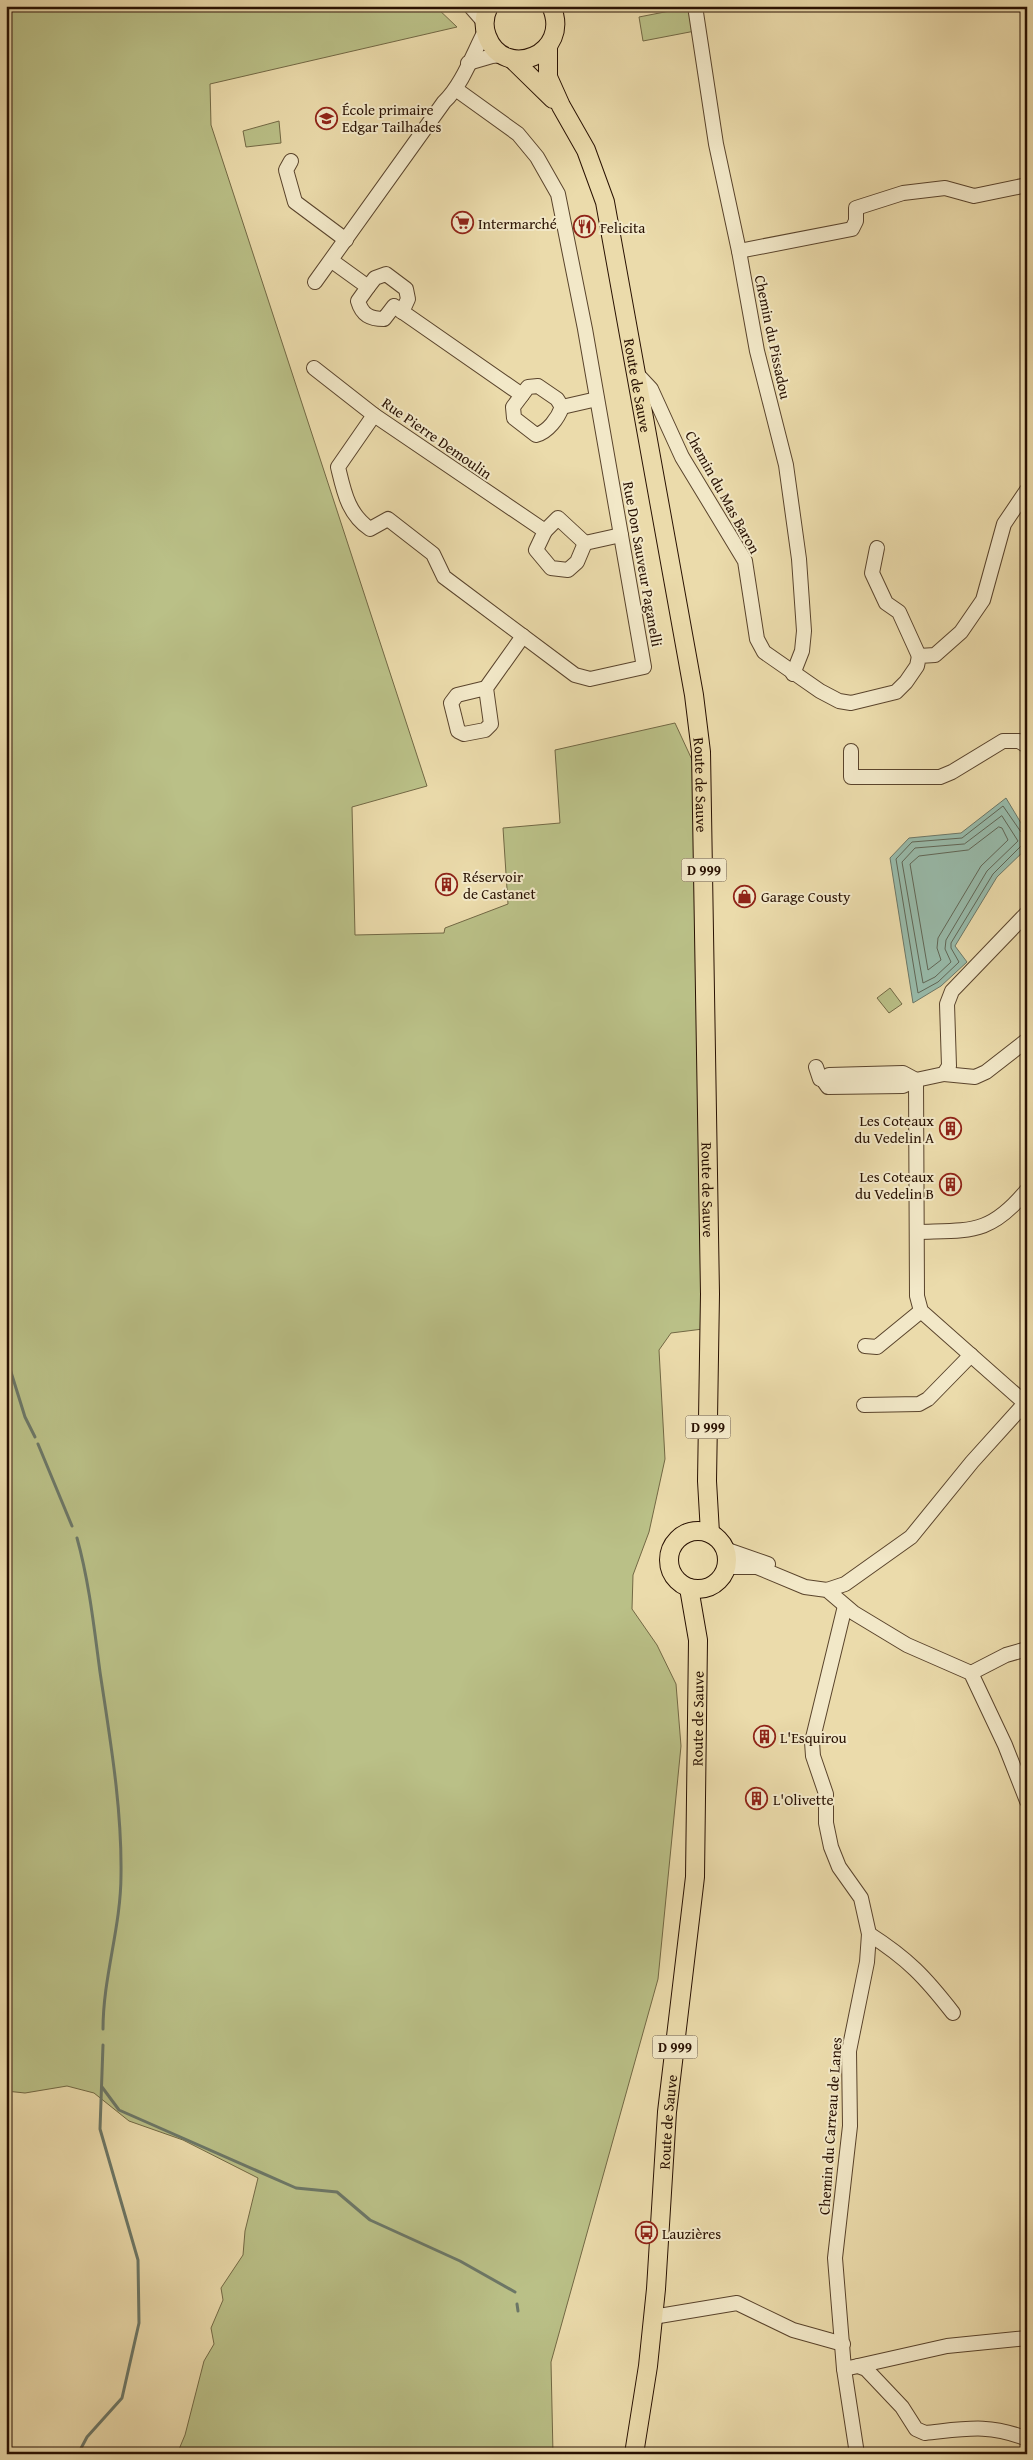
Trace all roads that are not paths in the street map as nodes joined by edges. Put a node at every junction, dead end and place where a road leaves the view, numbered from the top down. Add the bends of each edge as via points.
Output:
1 (470, 6) edge
2 (551, 6) edge
3 (695, 6) edge
4 (486, 20) edge
5 (548, 46) junction
6 (508, 57) junction
7 (468, 63) junction
8 (461, 93) junction
9 (561, 106) junction
10 (291, 161) dead end
11 (1027, 186) edge
12 (346, 240) junction
13 (739, 251) junction
14 (332, 261) junction
15 (315, 282) dead end
16 (368, 287) junction
17 (402, 312) junction
18 (314, 368) dead end
19 (637, 374) junction
20 (522, 395) junction
21 (598, 399) junction
22 (562, 407) junction
23 (374, 415) junction
24 (1027, 490) edge
25 (545, 531) junction
26 (621, 535) junction
27 (585, 543) junction
28 (877, 548) dead end
29 (523, 636) junction
30 (919, 656) junction
31 (793, 674) junction
32 (486, 688) dead end
33 (1027, 746) edge
34 (851, 751) dead end
35 (1027, 913) edge
36 (1027, 1040) edge
37 (816, 1067) dead end
38 (944, 1074) junction
39 (916, 1080) junction
40 (1027, 1190) edge
41 (917, 1232) junction
42 (921, 1311) junction
43 (865, 1346) dead end
44 (970, 1355) junction
45 (1026, 1402) edge
46 (864, 1405) dead end
47 (706, 1481) junction
48 (691, 1530) junction
49 (710, 1533) junction
50 (726, 1558) junction
51 (713, 1585) junction
52 (689, 1588) junction
53 (827, 1590) junction
54 (846, 1606) junction
55 (698, 1640) junction
56 (1027, 1649) edge
57 (970, 1673) junction
58 (1027, 1802) edge
59 (869, 1934) junction
60 (953, 2013) dead end
61 (653, 2317) junction
62 (1027, 2338) edge
63 (843, 2344) junction
64 (851, 2368) junction
65 (1027, 2439) edge
66 (634, 2454) edge
67 (857, 2454) edge

1 - 4 street
2 - 5 main road, Route de Sauve via 556,25
3 - 13 street, Chemin du Pissadou via 716,144
4 - 6 main road, Route de Sauve via 492,45
4 - 7 street
5 - 6 main road via 532,58
5 - 9 main road, Route de Sauve / D 999 via 548,77
6 - 7 street via 492,56
6 - 9 main road, Route de Sauve / D 999
7 - 8 street
8 - 12 street via 444,102
8 - 21 street, Rue Don Sauveur Paganelli via 518,134 537,157 558,194
9 - 19 main road, Route de Sauve / D 999 via 586,150 605,202
10 - 12 street via 286,170 295,202
11 - 13 street via 974,196 945,188 903,193 856,208 856,221 852,228
12 - 14 street
13 - 31 street, Chemin du Pissadou via 757,351 786,465 799,559 804,631 802,650
14 - 15 street
14 - 16 street
16 - 17 street via 375,278 386,274 406,289 408,299
16 - 17 street via 358,301 361,310 372,319 384,319 394,306
17 - 20 street
18 - 23 street, Rue Pierre Demoulin
19 - 31 street, Chemin du Mas Baron via 651,388 682,457 745,561 757,639 764,652
19 - 47 main road, Route de Sauve / D 999 via 693,686 701,752 710,1294
20 - 22 street via 528,388 538,386 557,399
20 - 22 street via 513,407 514,418 536,435 544,434
21 - 22 street
21 - 26 street, Rue Don Sauveur Paganelli
23 - 25 street, Rue Pierre Demoulin
23 - 29 street, Rue Don Sauveur Paganelli via 338,467 347,502 359,521 370,529 388,519 433,554 444,577
24 - 30 street via 1004,524 983,600 961,632 935,655
25 - 27 street via 558,518
25 - 27 street via 536,550 551,568 568,570 577,562
26 - 27 street
26 - 29 street, Rue Don Sauveur Paganelli via 644,666 590,680 575,674
28 - 30 street via 872,574 886,603 899,612
29 - 32 street
30 - 31 street, Chemin du Mas Baron via 917,666 896,692 851,703 839,701
33 - 34 street via 1019,741 1003,741 940,777 851,777
35 - 38 street via 952,991 947,1004 949,1066
36 - 38 street via 975,1077
37 - 39 street via 820,1079 828,1087 904,1086
38 - 39 street
39 - 41 street
40 - 41 street via 1000,1219 986,1226
41 - 42 street
42 - 43 street via 877,1347
42 - 44 street
44 - 45 street
44 - 46 street via 919,1404
45 - 53 street via 911,1536 844,1584
47 - 48 main road, Route de Sauve / D 999
47 - 49 main road, Route de Sauve / D 999
48 - 49 main road
48 - 52 main road via 675,1540 668,1558 674,1577
49 - 50 main road via 722,1543
50 - 51 main road via 724,1574
50 - 53 street via 805,1586
51 - 52 main road
51 - 55 main road, Route de Sauve / D 999 via 703,1604
52 - 55 main road, Route de Sauve / D 999
53 - 54 street
54 - 57 street via 907,1645
54 - 59 street, Chemin du Carreau de Lanes via 812,1742 813,1756 826,1794 826,1823 831,1846 839,1867 861,1898
55 - 61 main road, Route de Sauve / D 999 via 695,1877 667,2112
56 - 57 street via 1006,1655
57 - 58 street via 1005,1745
59 - 60 street via 899,1954 924,1977
59 - 63 street, Chemin du Carreau de Lanes via 867,1962 849,2052 850,2126 835,2258
61 - 63 street via 737,2303 793,2330
61 - 66 main road, Route de Sauve / D 999
62 - 64 street via 947,2346
63 - 64 street, Chemin du Carreau de Lanes
64 - 65 street via 866,2369 881,2383 902,2406 916,2430 925,2433 981,2427 1006,2430
64 - 67 street, Chemin du Carreau de Lanes

